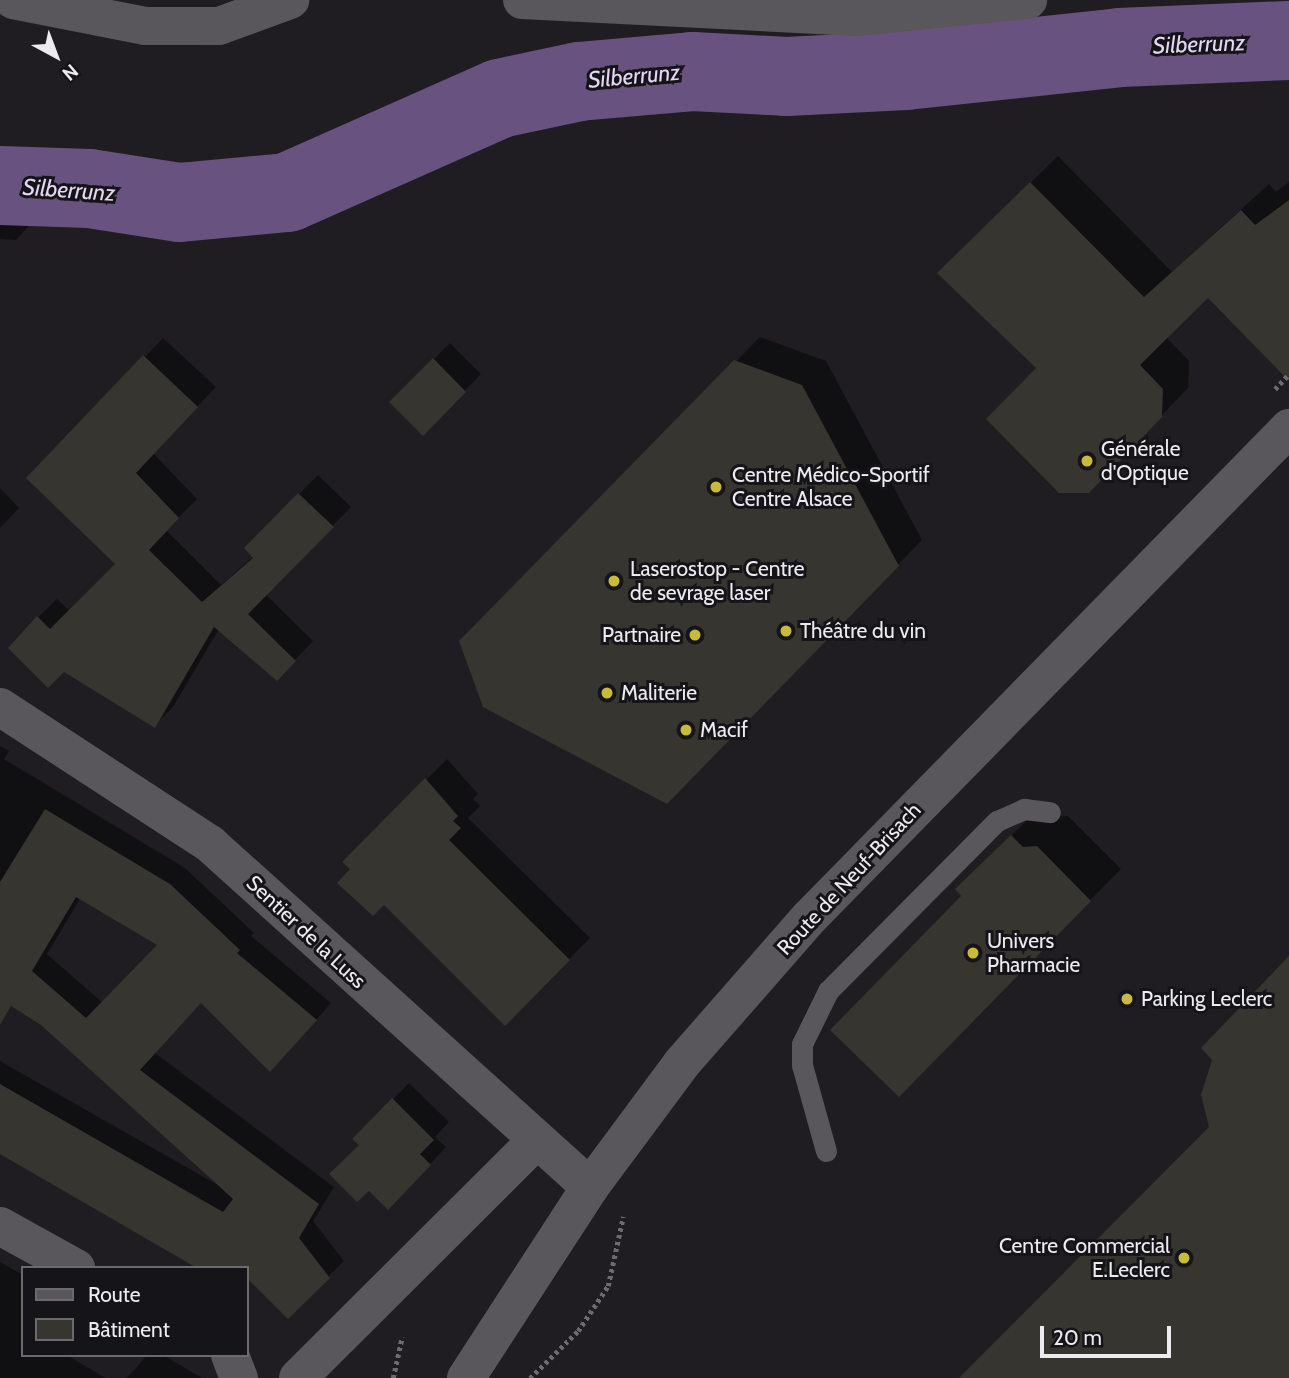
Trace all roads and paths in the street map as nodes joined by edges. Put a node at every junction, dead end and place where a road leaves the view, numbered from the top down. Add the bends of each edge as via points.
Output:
1 (13, 0) edge
2 (290, 0) edge
3 (522, 0) edge
4 (1028, 0) edge
5 (1289, 428) edge
6 (0, 707) edge
7 (1050, 812) dead end
8 (537, 1140) junction
9 (827, 1151) dead end
10 (590, 1187) junction
11 (0, 1226) edge
12 (72, 1266) edge
13 (231, 1357) edge
14 (239, 1378) edge
15 (298, 1378) edge
16 (466, 1378) edge

1 - 2 street via 145,26 219,26
3 - 4 street via 857,17
5 - 10 street, Route de Neuf-Brisach via 810,917 682,1063
6 - 8 street, Sentier de la Luss via 210,844
7 - 9 lane via 1024,809 997,821 828,991 802,1044 807,1094
8 - 10 street, Sentier de la Luss
8 - 15 street
10 - 16 street, Route de Neuf-Brisach
11 - 12 street
13 - 14 street

